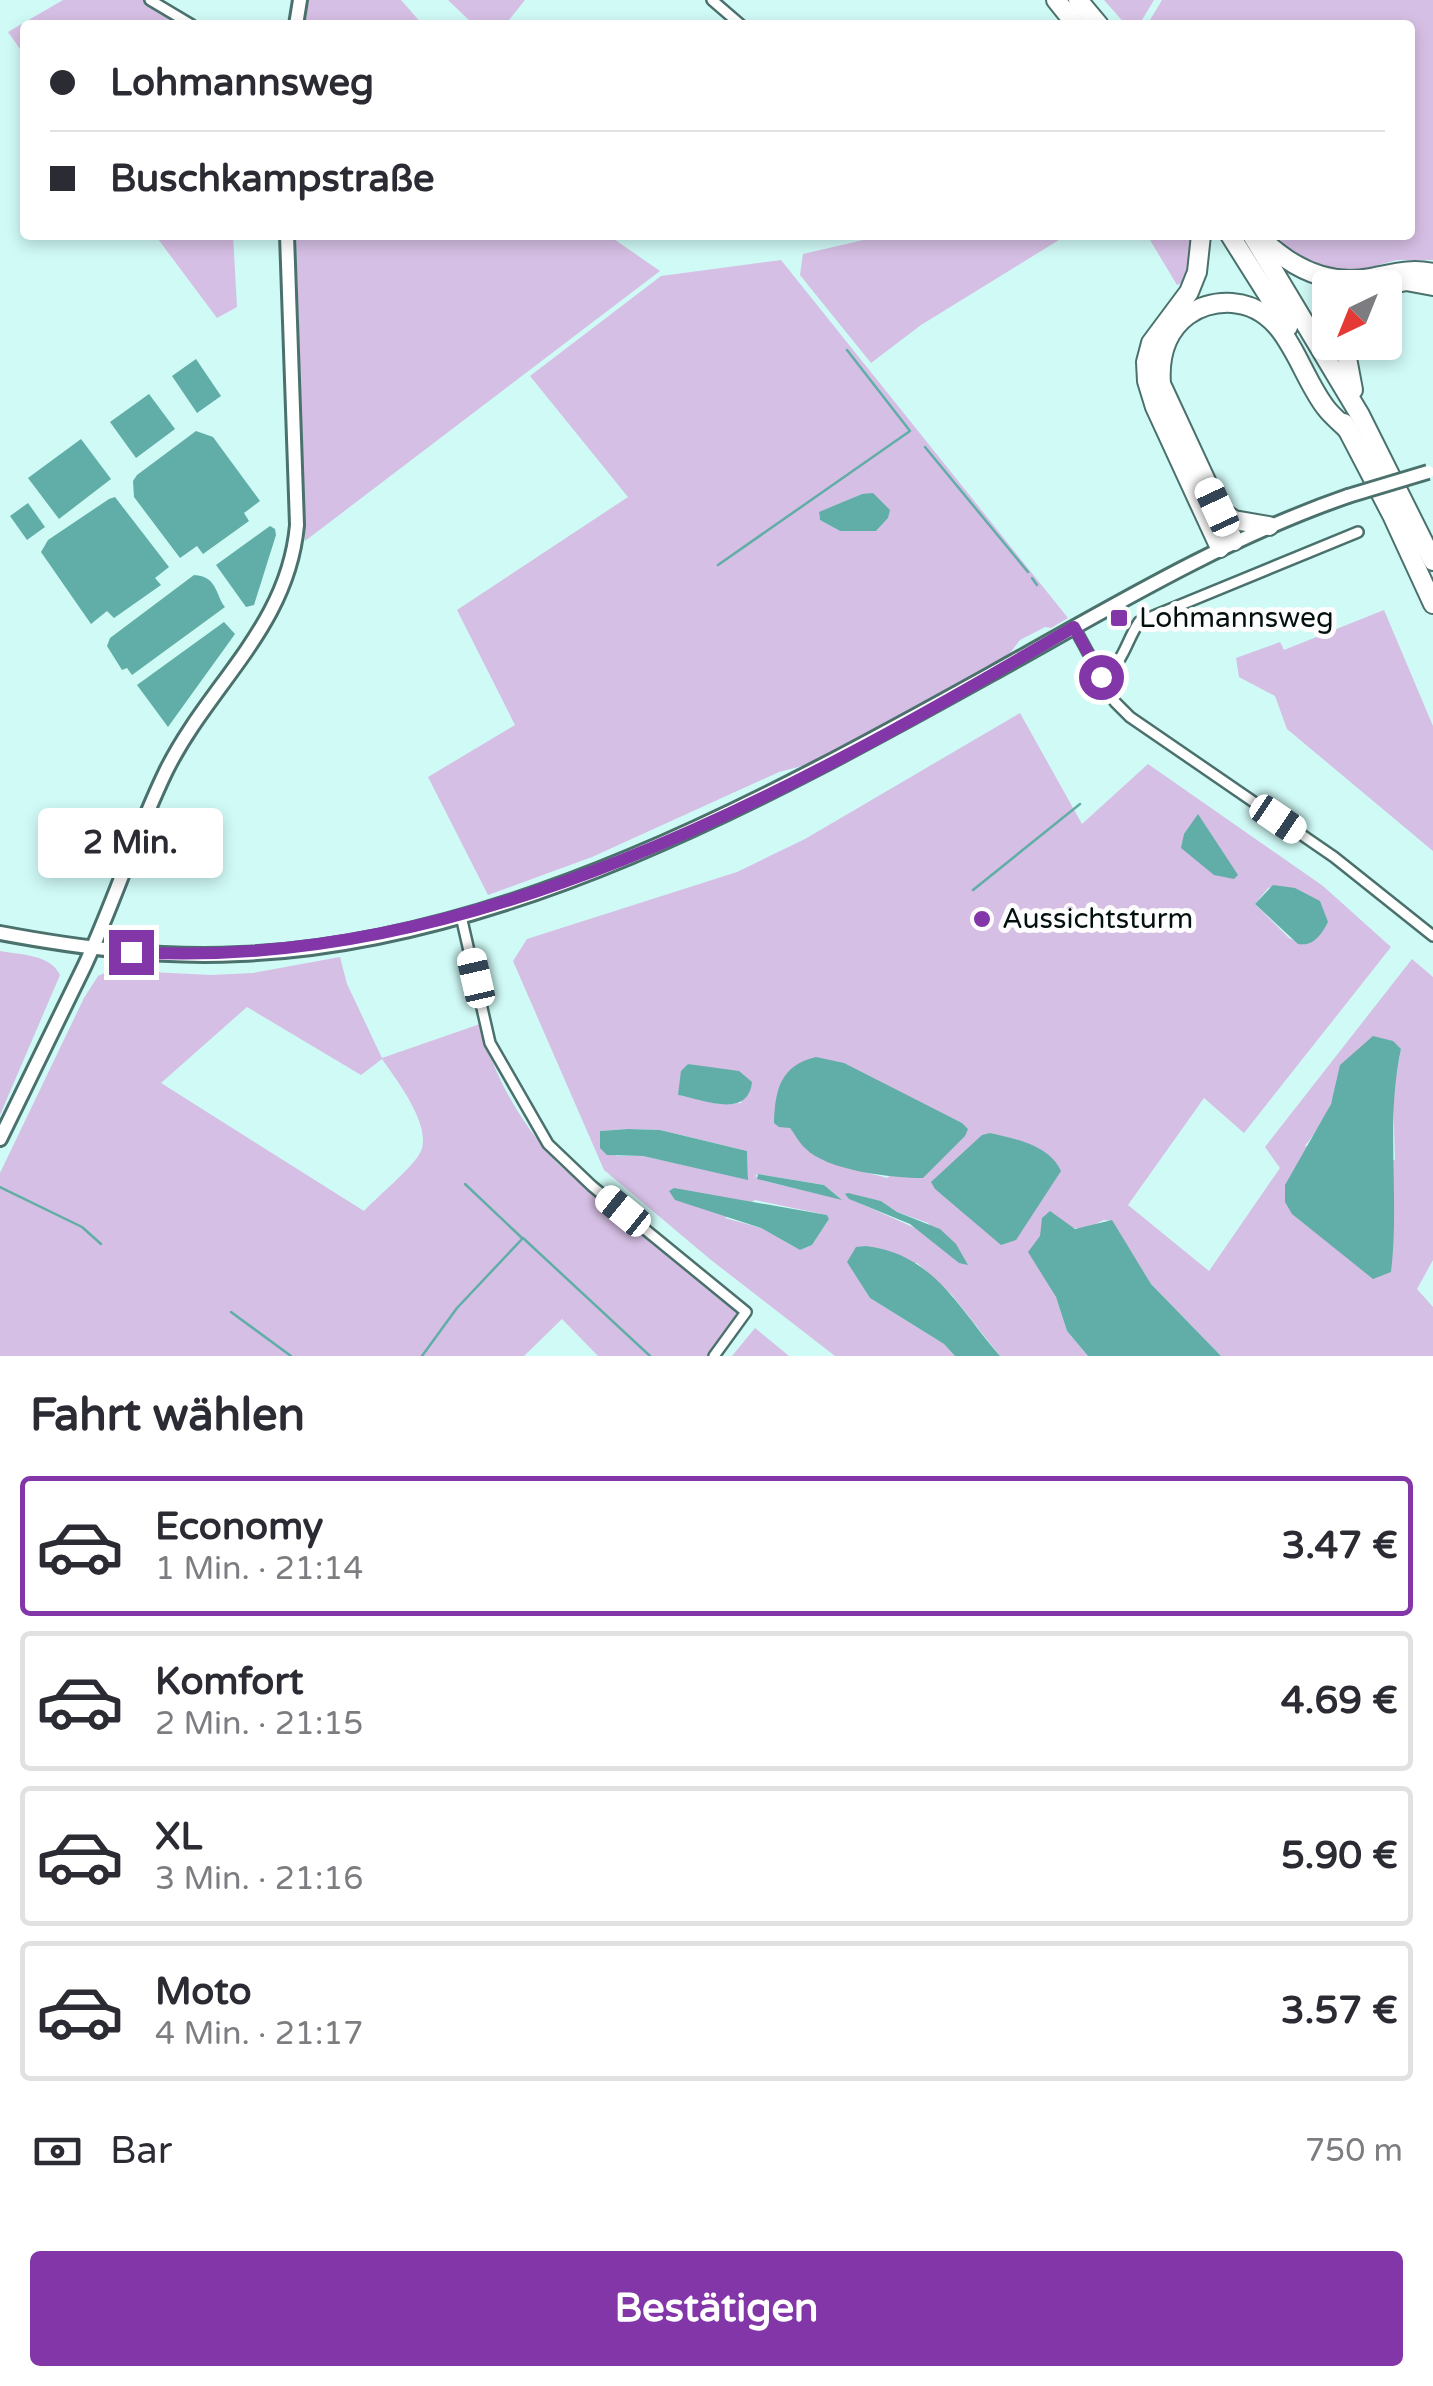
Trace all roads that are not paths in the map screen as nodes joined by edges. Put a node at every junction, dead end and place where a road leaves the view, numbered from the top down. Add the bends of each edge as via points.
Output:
1 (150, 0) edge
2 (712, 0) edge
3 (1056, 0) edge
4 (1078, 0) edge
5 (184, 20) edge
6 (735, 20) edge
7 (1072, 20) edge
8 (1095, 20) edge
9 (286, 240) edge
10 (1201, 240) edge
11 (1233, 240) edge
12 (1258, 240) edge
13 (1261, 240) edge
14 (1433, 272) edge
15 (1402, 282) edge
16 (1433, 286) edge
17 (1346, 360) edge
18 (1360, 415) junction
19 (1348, 430) junction
20 (1430, 471) edge
21 (1217, 507) junction
22 (1269, 526) junction
23 (1358, 532) dead end
24 (1227, 545) junction
25 (1433, 561) edge
26 (1433, 604) edge
27 (1074, 627) junction
28 (1101, 677) junction
29 (461, 916) junction
30 (0, 934) edge
31 (1433, 936) edge
32 (91, 950) junction
33 (0, 1139) edge
34 (714, 1356) edge

1 - 5 street
2 - 6 street
3 - 7 highway
4 - 8 highway
9 - 32 main road via 294,552 270,616 168,768
10 - 24 highway via 1189,292 1151,344 1147,381 1154,407
11 - 19 highway
12 - 18 highway
13 - 14 highway via 1301,269 1331,279
15 - 16 highway
17 - 18 highway
18 - 25 highway
19 - 21 highway via 1325,407 1271,319 1231,303 1194,311 1166,342 1160,384
19 - 26 highway
20 - 22 main road, bridge
21 - 22 highway via 1234,520
21 - 24 highway
22 - 24 main road
23 - 28 street via 1139,622 1122,658
24 - 27 main road
27 - 28 street
27 - 29 main road via 837,760 720,816
28 - 31 street via 1130,717 1334,857
29 - 32 main road via 271,952
29 - 34 street via 490,1043 548,1144 746,1312
30 - 32 main road
32 - 33 main road

